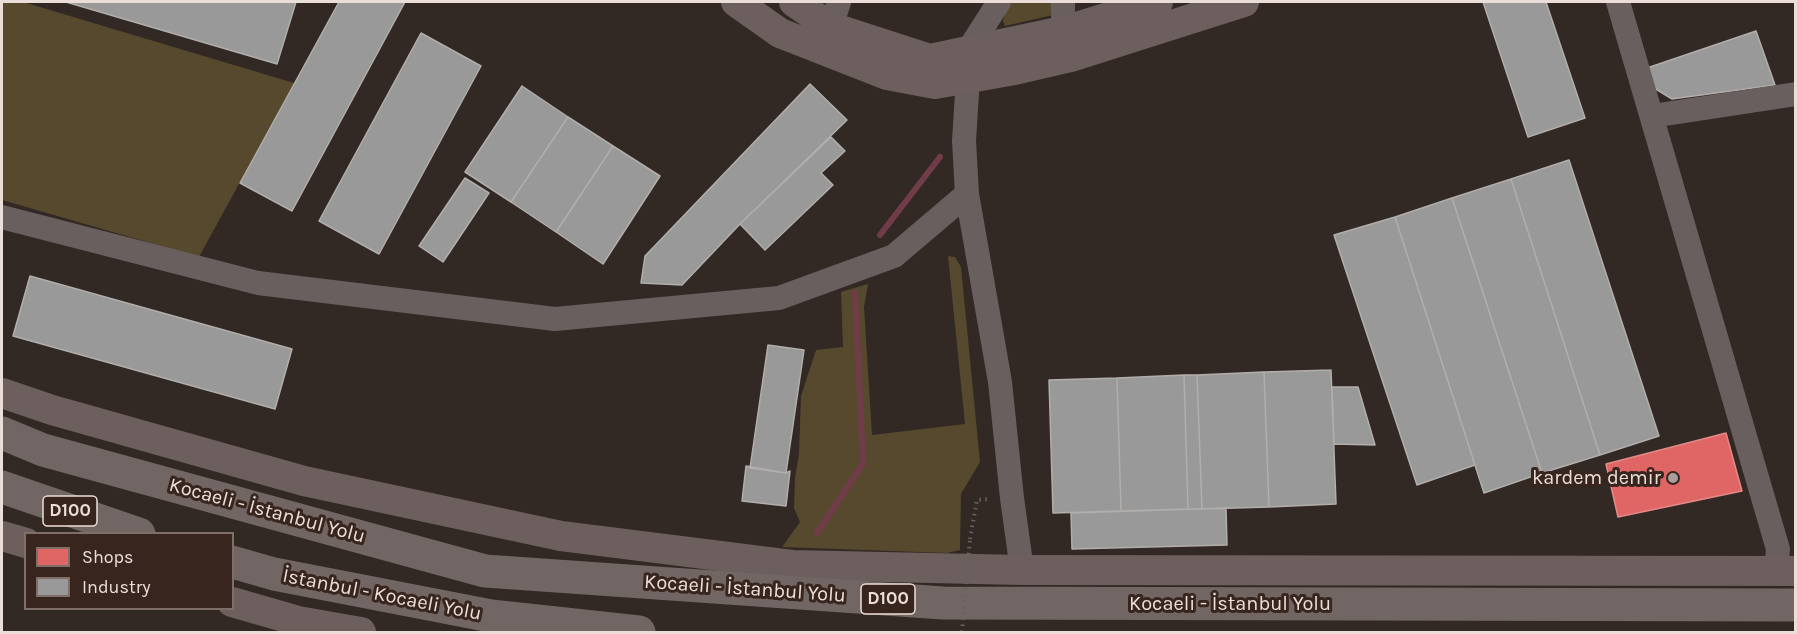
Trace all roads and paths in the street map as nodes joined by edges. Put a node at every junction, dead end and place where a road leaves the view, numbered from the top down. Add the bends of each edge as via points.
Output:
1 (736, 2) edge
2 (794, 2) edge
3 (999, 2) edge
4 (1063, 2) edge
5 (1158, 2) edge
6 (1244, 2) edge
7 (1618, 2) edge
8 (835, 14) edge
9 (1063, 31) junction
10 (968, 65) junction
11 (1796, 94) edge
12 (1652, 116) junction
13 (967, 194) junction
14 (2, 217) edge
15 (2, 393) edge
16 (2, 434) edge
17 (2, 487) edge
18 (977, 500) dead end
19 (133, 532) edge
20 (2, 536) edge
21 (24, 542) edge
22 (234, 563) edge
23 (1022, 570) junction
24 (1786, 571) edge
25 (234, 603) edge
26 (1796, 605) edge
27 (362, 633) edge
28 (639, 633) edge
29 (962, 633) edge

1 - 10 main road via 780,33 887,75 935,84
2 - 8 main road
3 - 10 street
4 - 9 street
5 - 9 main road
6 - 10 main road via 1071,57 1015,70
7 - 12 street
8 - 10 main road via 930,59
9 - 10 main road
10 - 13 street via 964,141
11 - 12 street
12 - 24 street
13 - 14 street via 894,256 779,298 555,320 258,283
13 - 23 street via 1000,382
15 - 23 main road via 52,411 304,481 561,536 792,565
16 - 26 highway, Kocaeli - İstanbul Yolu / D100 via 43,450 485,571 943,603
17 - 19 highway, D100
18 - 29 path, bridge
20 - 21 main road
22 - 28 highway, İstanbul - Kocaeli Yolu via 274,574 491,616
23 - 24 main road
25 - 27 main road via 298,621

